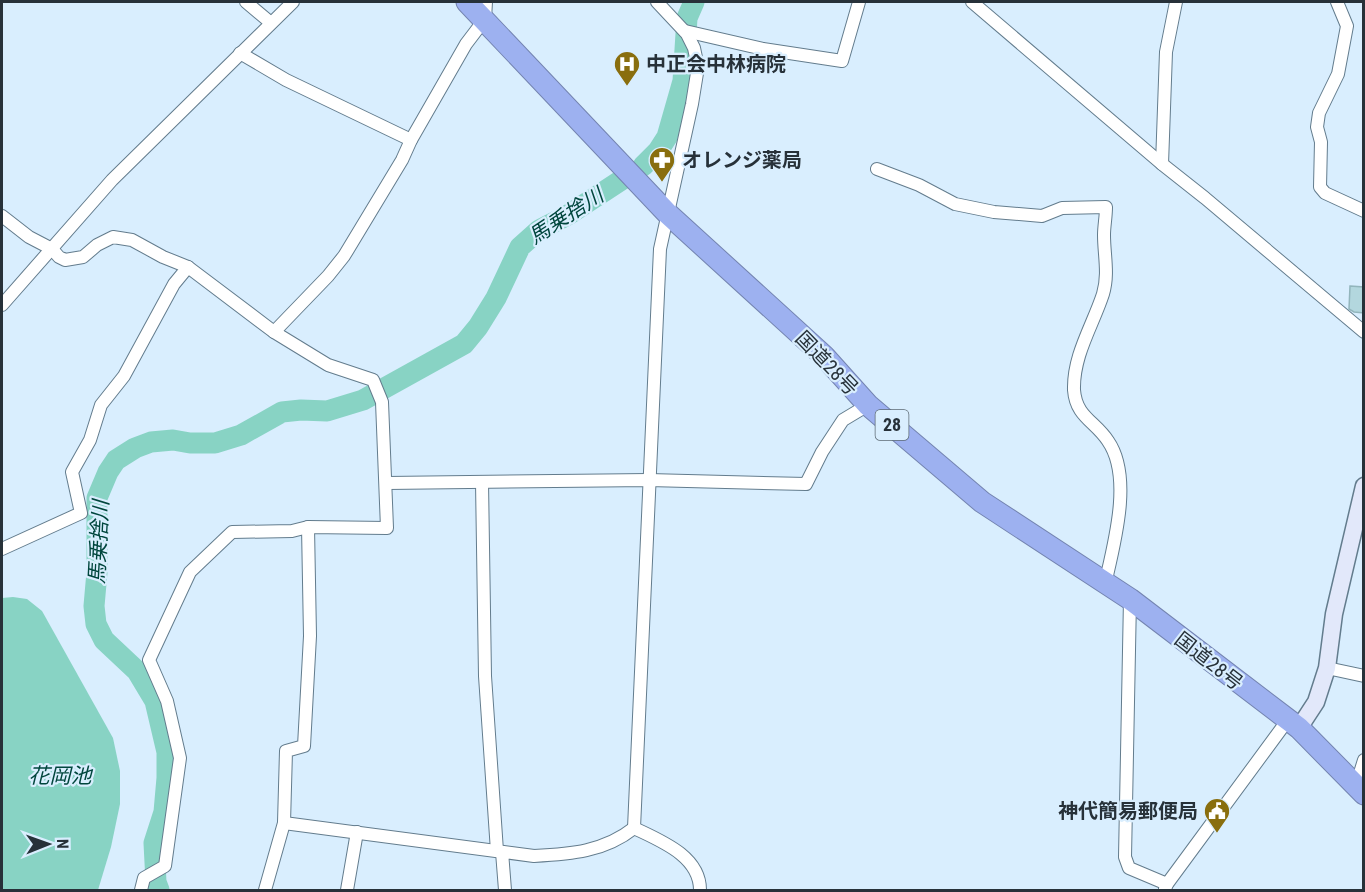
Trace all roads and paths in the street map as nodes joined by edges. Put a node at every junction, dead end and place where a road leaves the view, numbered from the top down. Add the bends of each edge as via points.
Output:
1 (246, 2) edge
2 (293, 2) edge
3 (467, 2) edge
4 (657, 2) edge
5 (859, 2) edge
6 (972, 2) edge
7 (1176, 2) edge
8 (1337, 2) edge
9 (486, 10) edge
10 (271, 23) junction
11 (685, 31) junction
12 (240, 53) junction
13 (411, 140) junction
14 (1162, 164) junction
15 (877, 170) dead end
16 (1364, 211) edge
17 (667, 213) junction
18 (2, 216) edge
19 (52, 249) junction
20 (188, 267) junction
21 (2, 305) edge
22 (274, 332) junction
23 (1364, 332) edge
24 (868, 405) junction
25 (649, 480) junction
26 (482, 482) junction
27 (387, 483) junction
28 (1364, 486) edge
29 (1361, 510) edge
30 (308, 527) junction
31 (2, 549) edge
32 (1105, 584) junction
33 (1130, 599) junction
34 (1327, 668) junction
35 (1364, 676) edge
36 (1293, 724) junction
37 (1364, 760) edge
38 (1360, 790) edge
39 (284, 823) junction
40 (634, 828) junction
41 (357, 832) junction
42 (499, 852) junction
43 (1166, 887) edge
44 (141, 891) edge
45 (265, 891) edge
46 (347, 891) edge
47 (505, 891) edge
48 (700, 891) edge

1 - 10 street
2 - 10 street
3 - 9 highway, 国道28号 / 28
4 - 11 street
5 - 11 street via 842,61 763,49
6 - 14 street
7 - 14 street via 1166,52
8 - 16 street via 1347,26 1338,74 1319,113 1320,188
9 - 13 street
9 - 17 highway, 国道28号 / 28
10 - 12 street
11 - 17 street via 698,67
12 - 13 street via 286,80
12 - 19 street via 112,180
13 - 22 street via 344,256
14 - 23 street
15 - 32 street via 919,185 955,204 994,212 1042,216 1062,208 1106,207 1107,276 1080,353 1074,389 1078,410 1109,441 1120,477 1115,540
17 - 24 highway, 国道28号 / 28 via 824,356
17 - 25 street via 658,270
18 - 19 street
19 - 20 street via 65,260 73,260 113,237 123,238
19 - 21 street
20 - 22 street
20 - 31 street via 174,284 124,375 101,405 90,440 72,472 81,513
22 - 27 street via 328,365 373,380 382,402
24 - 25 street via 843,420 806,483
24 - 32 highway, 国道28号 / 28 via 982,502
25 - 26 street
25 - 40 street
26 - 27 street
26 - 42 street via 485,676
27 - 30 street via 387,528
28 - 29 street
29 - 34 street via 1334,614
30 - 39 street via 310,636 304,746 286,751
30 - 44 street via 232,532 190,572 149,660 167,701 180,758 165,866 144,878
32 - 33 highway, 国道28号 / 28
33 - 36 highway, 国道28号 / 28
33 - 43 street via 1125,857 1128,868
34 - 35 street
34 - 36 street via 1316,702
36 - 38 highway, 国道28号 / 28
36 - 43 street
37 - 38 street
39 - 41 street
39 - 45 street
40 - 42 street via 605,844 573,854 534,856
40 - 48 street via 683,855 696,869
41 - 42 street
41 - 46 street
42 - 47 street

